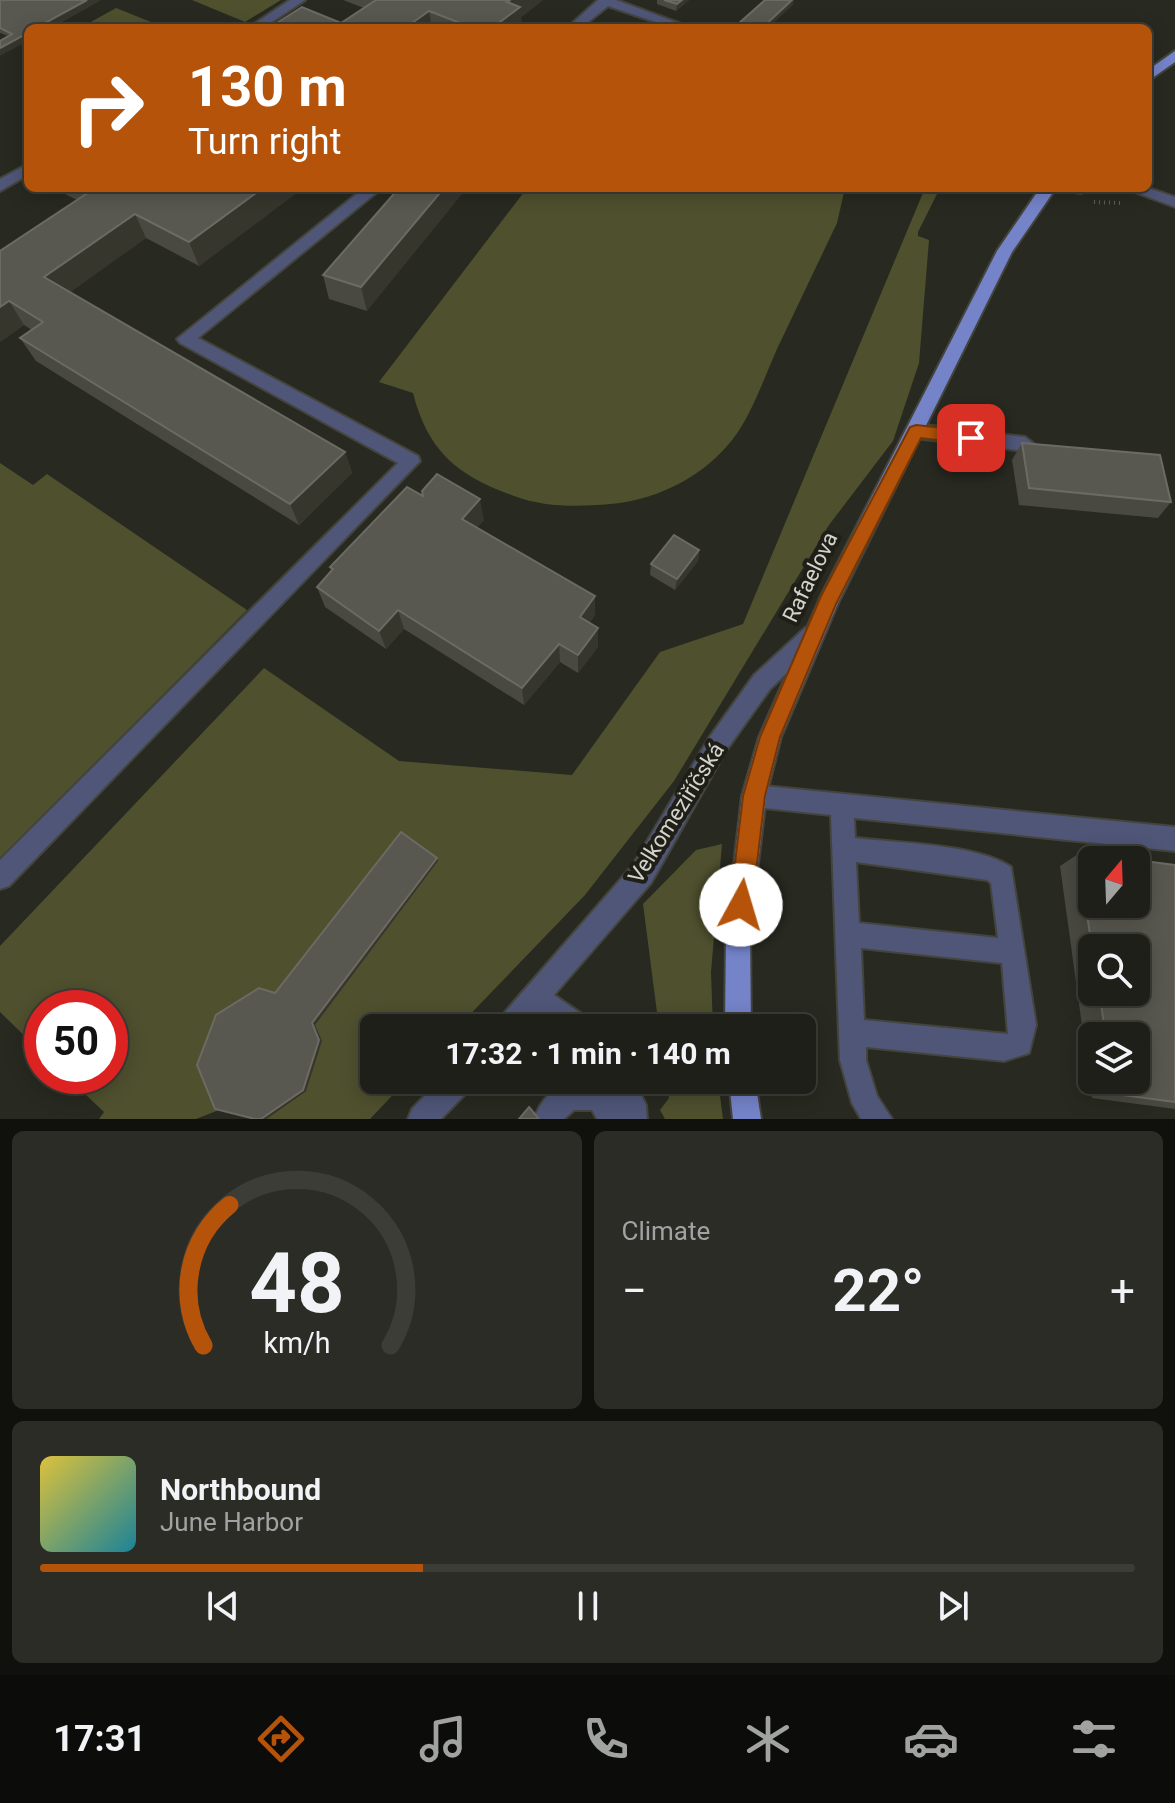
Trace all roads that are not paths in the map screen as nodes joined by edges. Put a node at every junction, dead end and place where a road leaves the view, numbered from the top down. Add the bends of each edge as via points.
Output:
1 (299, 0) edge
2 (605, 0) edge
3 (260, 24) edge
4 (578, 24) edge
5 (674, 24) edge
6 (1175, 55) edge
7 (1152, 74) edge
8 (24, 171) edge
9 (0, 186) edge
10 (369, 192) edge
11 (1045, 192) edge
12 (1133, 196) edge
13 (1175, 202) edge
14 (916, 431) junction
15 (1025, 444) edge
16 (812, 635) junction
17 (754, 796) junction
18 (842, 805) junction
19 (1175, 839) edge
20 (844, 849) junction
21 (0, 877) edge
22 (848, 934) junction
23 (1013, 952) junction
24 (536, 998) junction
25 (521, 1014) edge
26 (559, 1014) edge
27 (738, 1014) edge
28 (852, 1032) junction
29 (446, 1094) edge
30 (627, 1094) edge
31 (744, 1094) edge
32 (550, 1114) dead end
33 (422, 1119) edge
34 (612, 1119) edge
35 (633, 1119) edge
36 (747, 1119) edge
37 (878, 1119) edge

1 - 3 street
2 - 4 street
2 - 5 street
6 - 7 main road
8 - 9 street
10 - 21 street via 186,339 411,461
11 - 14 main road, Rafaelova via 1005,251
12 - 13 street
14 - 15 street
14 - 16 main road, Rafaelova
16 - 17 main road, Rafaelova via 770,737
16 - 24 street, Velkomeziříčská via 762,682 717,745 642,874
17 - 18 street
17 - 27 main road, Rafaelova via 738,932
18 - 19 street
18 - 20 street
20 - 22 street
20 - 23 street via 992,869 1002,876
22 - 23 street
22 - 28 street
23 - 28 street via 1023,1025 1020,1044 1004,1048
24 - 25 street, Velkomeziříčská
24 - 26 street
28 - 37 street via 853,1060 866,1103
29 - 33 street
30 - 35 street
31 - 36 main road
32 - 34 street via 568,1096 599,1096

